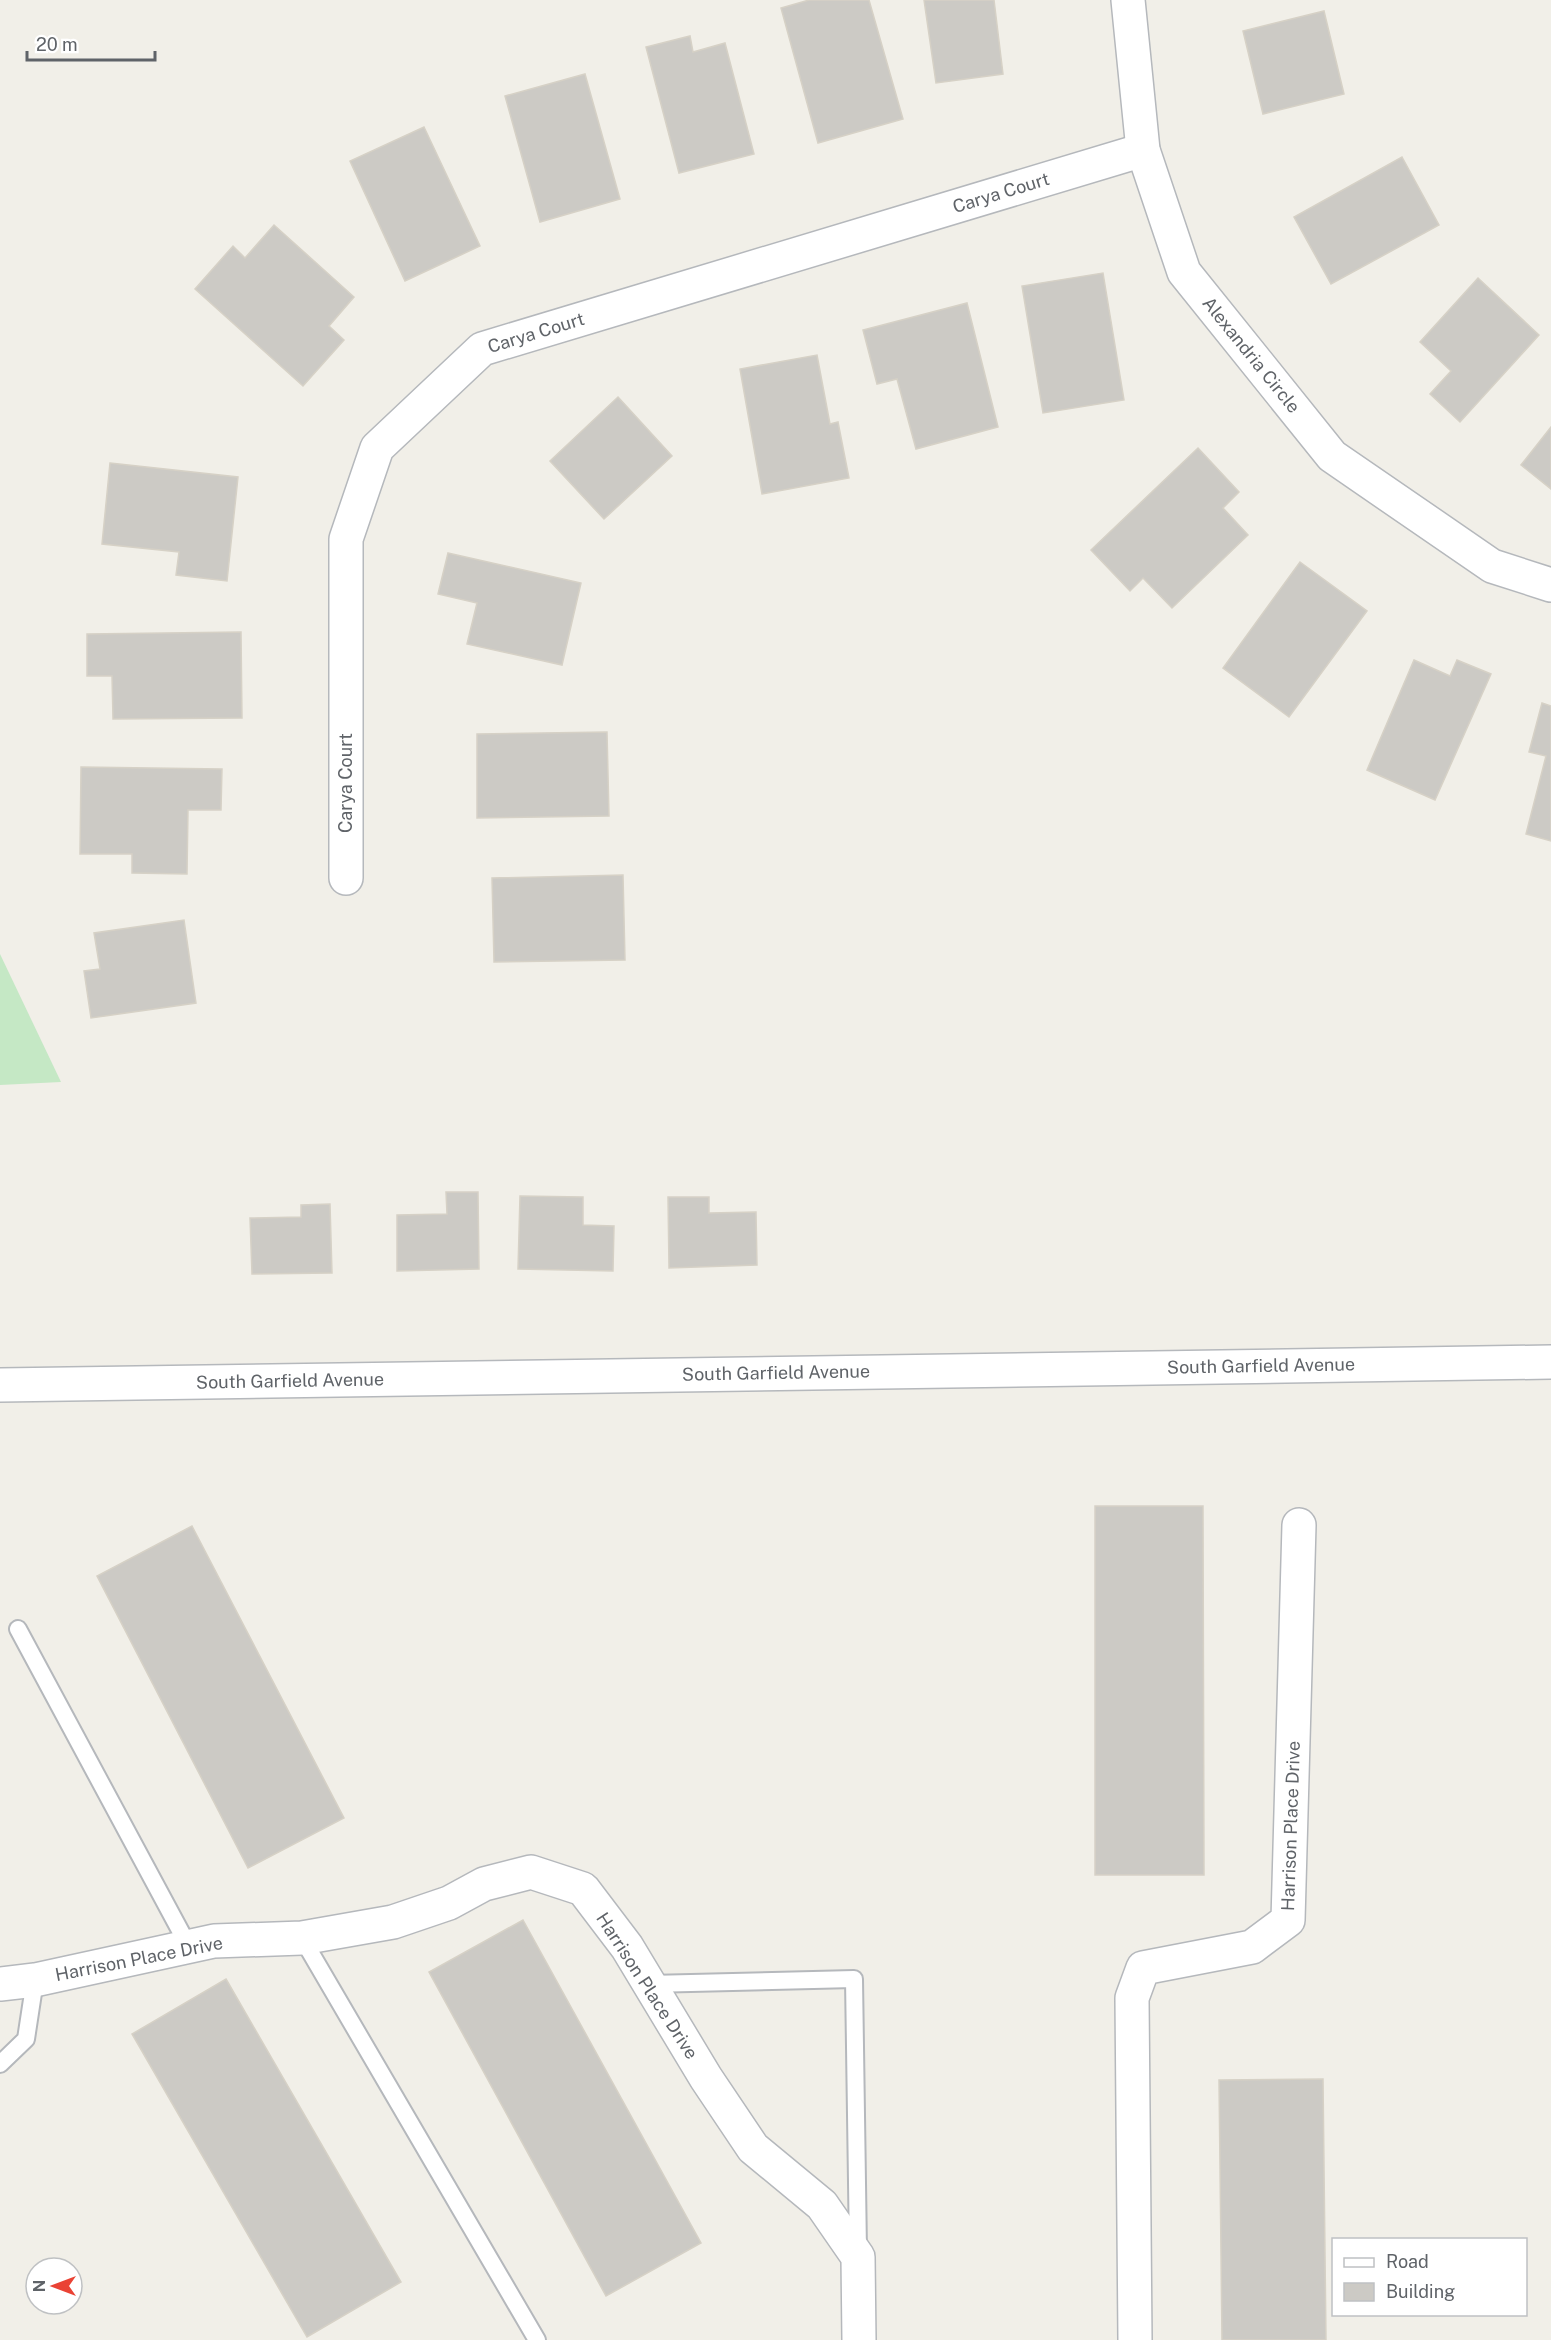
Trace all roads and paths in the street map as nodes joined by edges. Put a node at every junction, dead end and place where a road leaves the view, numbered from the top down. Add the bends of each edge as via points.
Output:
1 (1128, 0) edge
2 (1143, 150) junction
3 (1551, 585) edge
4 (346, 878) dead end
5 (1551, 1362) edge
6 (0, 1385) edge
7 (1299, 1526) dead end
8 (18, 1629) dead end
9 (302, 1938) junction
10 (189, 1947) junction
11 (35, 1980) junction
12 (649, 1983) junction
13 (0, 1984) edge
14 (0, 2064) edge
15 (858, 2257) junction
16 (537, 2340) edge
17 (860, 2340) edge
18 (1135, 2340) edge

1 - 2 street, Alexandria Circle
2 - 3 street, Alexandria Circle via 1184,272 1332,456 1492,566
2 - 4 street, Carya Court via 482,349 377,448 346,539
5 - 6 street, South Garfield Avenue
7 - 18 street, Harrison Place Drive via 1288,1920 1252,1947 1143,1968 1132,1998
8 - 10 lane
9 - 10 street, Harrison Place Drive via 214,1941
9 - 12 street, Harrison Place Drive via 393,1922 449,1903 484,1884 531,1872 583,1889
9 - 16 lane
10 - 11 street, Harrison Place Drive
11 - 13 street, Harrison Place Drive
11 - 14 lane via 26,2039
12 - 15 street, Harrison Place Drive via 753,2148 822,2205
12 - 15 lane via 854,1979
15 - 17 street

